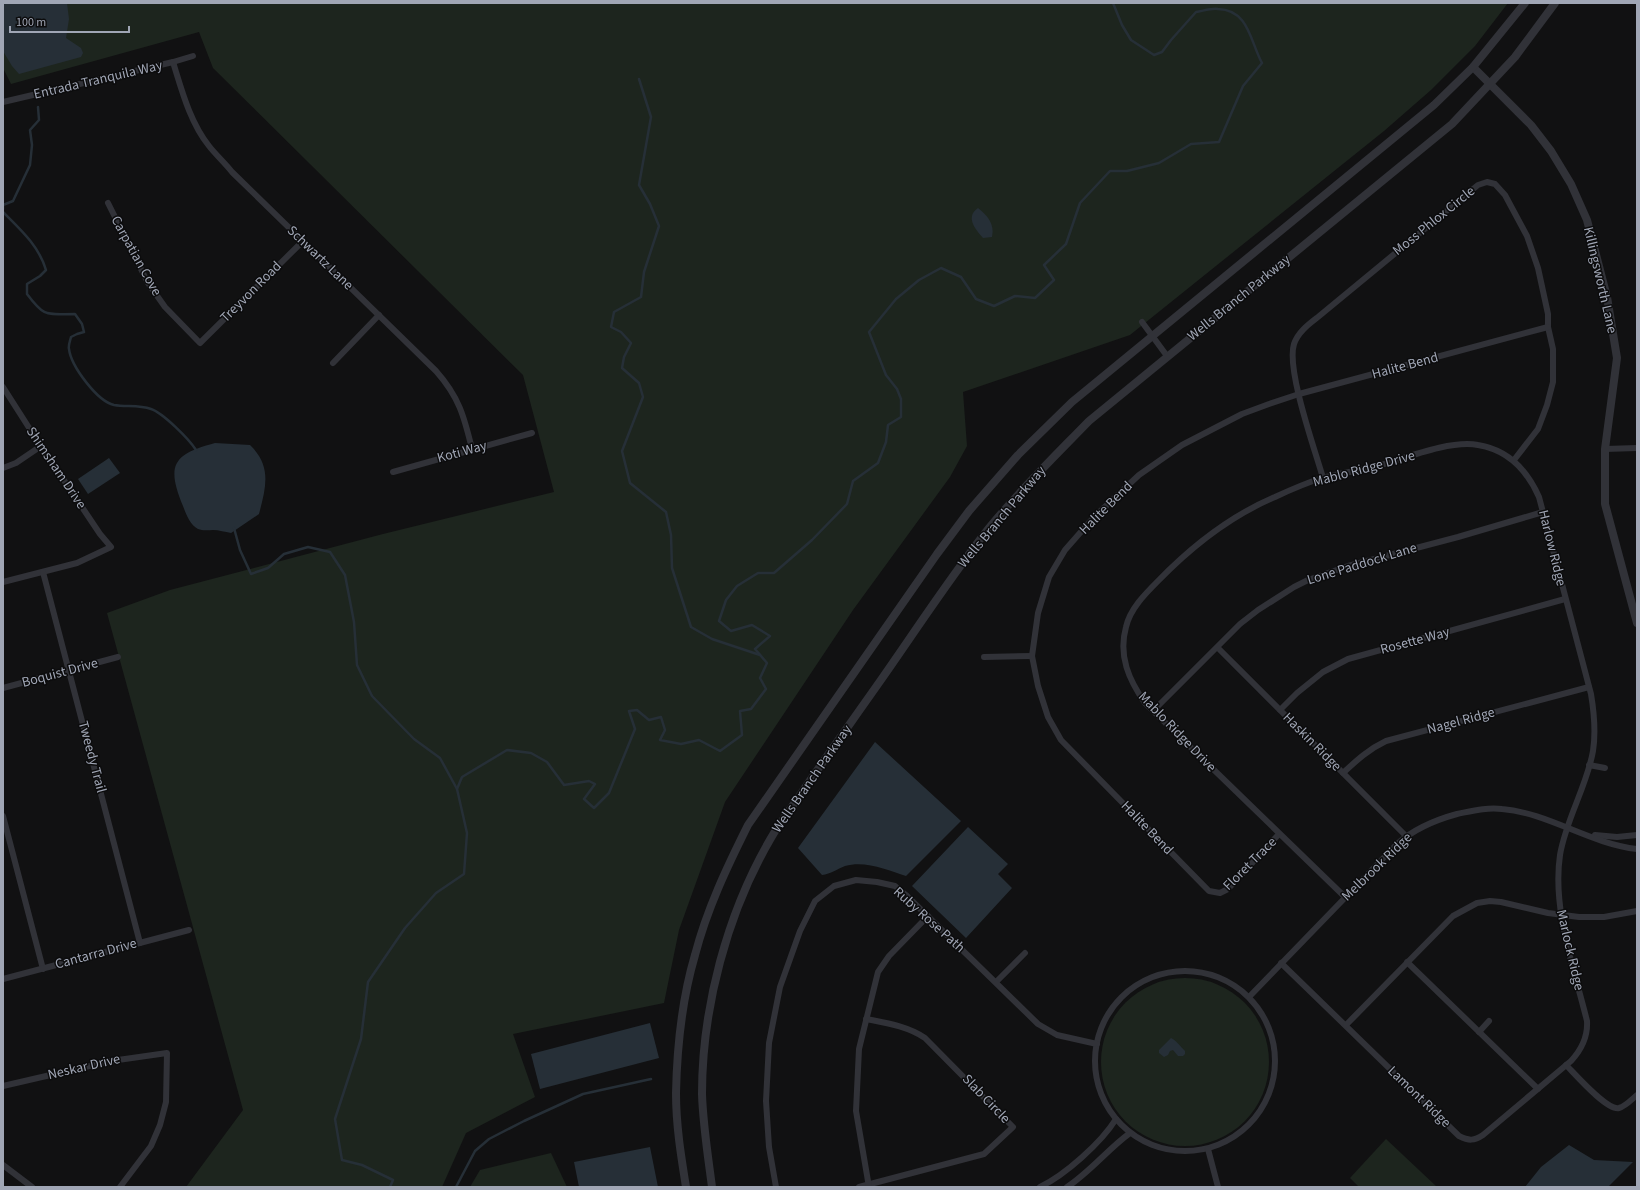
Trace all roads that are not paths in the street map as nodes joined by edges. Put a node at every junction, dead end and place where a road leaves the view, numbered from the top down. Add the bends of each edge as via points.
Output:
1 (1525, 3) edge
2 (1555, 3) edge
3 (193, 56) dead end
4 (174, 62) junction
5 (1473, 67) junction
6 (1491, 84) junction
7 (3, 102) edge
8 (108, 203) dead end
9 (303, 241) junction
10 (379, 315) junction
11 (1142, 322) dead end
12 (1548, 328) junction
13 (1152, 335) junction
14 (200, 343) joint
15 (1167, 356) junction
16 (333, 363) dead end
17 (3, 387) edge
18 (1299, 394) junction
19 (532, 433) dead end
20 (41, 446) junction
21 (1637, 448) edge
22 (472, 449) junction
23 (1604, 450) junction
24 (1514, 460) junction
25 (3, 468) edge
26 (393, 472) dead end
27 (1323, 478) junction
28 (1543, 512) junction
29 (43, 572) junction
30 (3, 582) edge
31 (1565, 598) junction
32 (1637, 623) edge
33 (1218, 648) junction
34 (1032, 656) junction
35 (984, 657) dead end
36 (118, 658) dead end
37 (70, 670) junction
38 (1589, 687) junction
39 (3, 688) edge
40 (1280, 710) junction
41 (1153, 711) junction
42 (1589, 765) junction
43 (1605, 768) dead end
44 (1343, 773) junction
45 (3, 816) edge
46 (1568, 828) junction
47 (1279, 834) junction
48 (1586, 834) junction
49 (1637, 835) edge
50 (1406, 836) junction
51 (1637, 849) edge
52 (1220, 893) joint
53 (1345, 898) junction
54 (1637, 911) edge
55 (1561, 915) junction
56 (928, 916) junction
57 (189, 930) dead end
58 (140, 942) junction
59 (1025, 953) dead end
60 (1407, 962) junction
61 (1282, 963) junction
62 (43, 969) junction
63 (3, 979) edge
64 (996, 982) junction
65 (1249, 997) junction
66 (866, 1019) junction
67 (1489, 1021) dead end
68 (1346, 1025) junction
69 (1479, 1032) junction
70 (1096, 1044) junction
71 (1566, 1065) junction
72 (3, 1086) edge
73 (1538, 1089) junction
74 (1637, 1095) edge
75 (1116, 1119) junction
76 (1130, 1133) junction
77 (1208, 1149) junction
78 (3, 1165) edge
79 (869, 1186) edge
80 (32, 1187) edge
81 (120, 1187) edge
82 (686, 1187) edge
83 (712, 1187) edge
84 (776, 1187) edge
85 (859, 1187) edge
86 (1040, 1187) edge
87 (1067, 1187) edge
88 (1218, 1187) edge

1 - 5 street, Wells Branch Parkway
2 - 6 street, Wells Branch Parkway
3 - 4 street, Entrada Tranquila Way
4 - 7 street, Entrada Tranquila Way
4 - 9 street, Schwartz Lane via 189,109 209,146
5 - 6 street, Killingsworth Lane
5 - 13 street, Wells Branch Parkway via 1396,136
6 - 15 street, Wells Branch Parkway via 1452,124 1419,152
6 - 23 street, Killingsworth Lane via 1531,125 1551,151 1571,184 1587,220 1607,297 1617,358
8 - 14 street, Carpatian Cove via 148,284 165,307
9 - 10 street, Schwartz Lane
9 - 14 street, Treyvon Road
10 - 16 street
10 - 22 street, Schwartz Lane via 447,384 461,408
11 - 13 street
12 - 18 street, Halite Bend
12 - 18 street, Moss Phlox Circle via 1547,306 1527,236 1504,195 1495,184 1487,182 1478,185 1303,329 1294,344 1292,361
12 - 24 street, Moss Phlox Circle via 1553,349 1553,382 1538,429
13 - 15 street
13 - 82 street, Wells Branch Parkway via 1072,402 1018,455 969,511 748,825 711,905 694,955 684,1006 678,1049 676,1094 679,1143
15 - 83 street, Wells Branch Parkway via 1089,421 1037,473 990,528 771,839 735,914 709,1010 702,1094
17 - 20 street, Shimsham Drive
18 - 27 street, Moss Phlox Circle
18 - 34 street, Halite Bend via 1242,414 1182,444 1139,475 1094,517 1065,550 1049,577 1038,613
19 - 22 street, Koti Way
20 - 25 street via 16,463
20 - 29 street, Shimsham Drive via 111,547 77,563
21 - 23 street
22 - 26 street, Koti Way
23 - 32 street, Killingsworth Lane via 1606,504
24 - 27 street, Mablo Ridge Drive via 1480,445 1457,445
24 - 28 street, Harlow Ridge via 1534,486
27 - 41 street, Mablo Ridge Drive via 1273,497 1218,528 1163,575 1139,602 1131,613 1126,627 1123,653 1132,683
28 - 31 street, Harlow Ridge
28 - 33 street, Lone Paddock Lane via 1348,566 1308,580 1294,586 1258,610 1240,624
29 - 30 street
29 - 37 street, Tweedy Trail
31 - 38 street, Harlow Ridge
31 - 40 street, Rosette Way via 1348,659 1323,672 1297,692
33 - 40 street, Haskin Ridge
33 - 41 street, Lone Paddock Lane
34 - 35 street
34 - 52 street, Halite Bend via 1048,716 1061,740 1209,891
36 - 37 street, Boquist Drive
37 - 39 street, Boquist Drive
37 - 58 street, Tweedy Trail
38 - 42 street via 1594,710 1594,740
38 - 44 street, Nagel Ridge via 1386,741 1361,755
40 - 44 street, Haskin Ridge
41 - 47 street, Mablo Ridge Drive
42 - 43 street
42 - 46 street
44 - 50 street, Haskin Ridge
45 - 62 street
46 - 48 street, Melbrook Ridge
46 - 50 street, Melbrook Ridge via 1515,811 1486,808 1427,824
46 - 55 street, Marlock Ridge via 1560,854 1558,888
47 - 52 street, Floret Trace via 1228,889
47 - 53 street, Mablo Ridge Drive
48 - 49 street, Melbrook Ridge via 1617,837
48 - 51 street, Melbrook Ridge via 1610,844
50 - 53 street, Melbrook Ridge
53 - 61 street, Melbrook Ridge
54 - 55 street via 1604,917
55 - 60 street via 1502,902 1477,903 1453,916
55 - 71 street, Marlock Ridge via 1587,1021 1587,1035 1583,1045
56 - 64 street, Ruby Rose Path
56 - 66 street via 878,972
56 - 84 street, Ruby Rose Path via 895,886 878,882 856,880 834,886 815,901 800,931 780,987 769,1042 766,1101 769,1147
57 - 58 street, Cantarra Drive
58 - 62 street, Cantarra Drive
59 - 64 street
60 - 68 street
60 - 69 street
61 - 65 street, Melbrook Ridge
61 - 68 street, Lamont Ridge
62 - 63 street, Cantarra Drive
64 - 70 street, Ruby Rose Path via 1038,1024 1057,1035
65 - 70 street via 1224,980 1196,972 1181,971 1152,977 1132,988 1116,1003 1107,1016
65 - 77 street via 1268,1024 1273,1040 1276,1057 1272,1090 1256,1119 1244,1131
66 - 79 street via 859,1049 856,1111
66 - 79 street, Slab Circle via 916,1032 1013,1127 984,1154
67 - 69 street
68 - 73 street, Lamont Ridge via 1466,1140 1472,1141 1483,1135
69 - 73 street
70 - 75 street via 1096,1070 1100,1091
71 - 73 street, Lamont Ridge
71 - 74 street via 1613,1108 1625,1105
72 - 81 street, Neskar Drive via 111,1060 167,1053 166,1102 160,1125 151,1146
75 - 76 street
75 - 86 street via 1107,1134 1093,1147 1064,1172
76 - 77 street via 1150,1145 1169,1150 1189,1152
76 - 87 street
77 - 88 street
78 - 80 street
79 - 85 street

